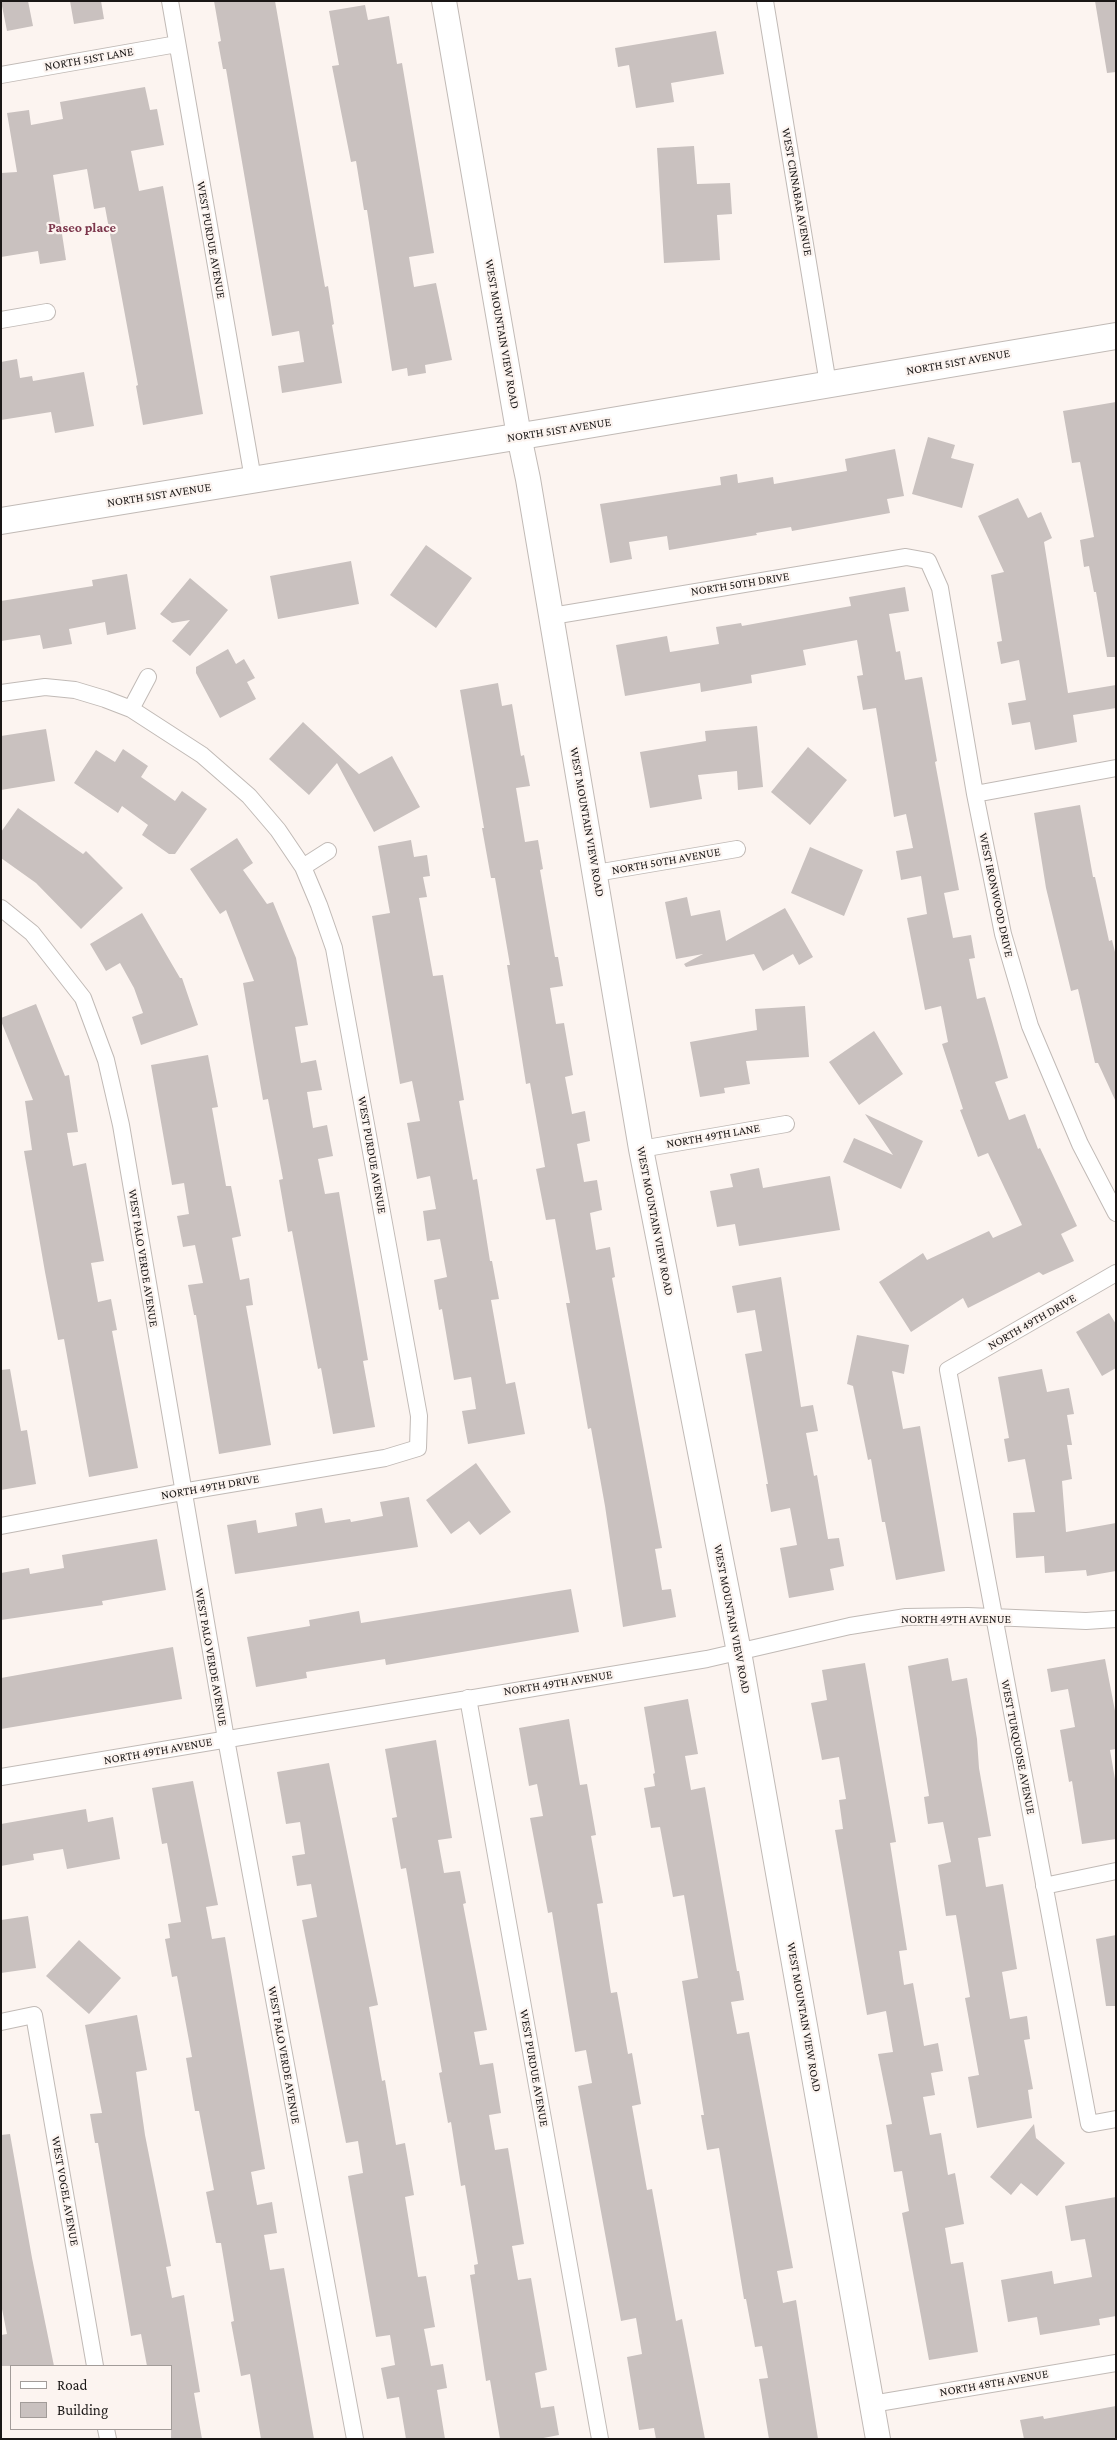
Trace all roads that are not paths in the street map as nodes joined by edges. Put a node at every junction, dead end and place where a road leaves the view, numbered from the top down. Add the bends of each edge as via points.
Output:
1 (170, 1) edge
2 (444, 1) edge
3 (764, 1) edge
4 (177, 44) junction
5 (1, 74) edge
6 (47, 312) dead end
7 (1, 320) edge
8 (1116, 336) edge
9 (828, 384) junction
10 (519, 436) junction
11 (252, 479) junction
12 (1, 521) edge
13 (928, 561) joint
14 (552, 616) junction
15 (148, 677) dead end
16 (1, 693) edge
17 (131, 709) junction
18 (1116, 768) edge
19 (976, 794) junction
20 (737, 849) dead end
21 (328, 851) dead end
22 (303, 867) junction
23 (596, 873) junction
24 (1, 908) edge
25 (786, 1124) dead end
26 (641, 1148) junction
27 (1116, 1213) edge
28 (1116, 1273) edge
29 (948, 1370) joint
30 (418, 1448) joint
31 (182, 1492) junction
32 (1, 1526) edge
33 (994, 1617) junction
34 (1116, 1619) edge
35 (739, 1652) junction
36 (468, 1698) junction
37 (226, 1739) junction
38 (1, 1777) edge
39 (1116, 1871) edge
40 (1044, 1886) junction
41 (1, 2022) edge
42 (1116, 2119) edge
43 (1116, 2363) edge
44 (95, 2365) edge
45 (872, 2404) junction
46 (355, 2439) edge
47 (600, 2439) edge
48 (878, 2439) edge

1 - 4 street, WEST PURDUE AVENUE
2 - 10 street, WEST MOUNTAIN VIEW ROAD
3 - 9 street, WEST CINNABAR AVENUE
4 - 5 street, NORTH 51ST LANE
4 - 11 street, WEST PURDUE AVENUE
6 - 7 street
8 - 9 main road, NORTH 51ST AVENUE
9 - 10 main road, NORTH 51ST AVENUE
10 - 11 main road, NORTH 51ST AVENUE
10 - 14 street, WEST MOUNTAIN VIEW ROAD
11 - 12 main road, NORTH 51ST AVENUE
13 - 14 street, NORTH 50TH DRIVE via 906,557
13 - 19 street, WEST IRONWOOD DRIVE via 940,588
14 - 23 street, WEST MOUNTAIN VIEW ROAD
15 - 17 street
16 - 17 street via 45,687 75,690
17 - 22 street, WEST PURDUE AVENUE via 202,755 249,796
18 - 19 street
19 - 27 street, WEST IRONWOOD DRIVE via 1003,934 1030,1026 1080,1144
20 - 23 street, NORTH 50TH AVENUE
21 - 22 street
22 - 30 street, WEST PURDUE AVENUE via 334,948 343,992 419,1416
23 - 26 street, WEST MOUNTAIN VIEW ROAD
24 - 31 street, WEST PALO VERDE AVENUE via 32,933 83,998 106,1060 121,1125
25 - 26 street, NORTH 49TH LANE
26 - 35 street, WEST MOUNTAIN VIEW ROAD
28 - 29 street, NORTH 49TH DRIVE
29 - 33 street, WEST TURQUOISE AVENUE
30 - 31 street, NORTH 49TH DRIVE via 385,1458
31 - 32 street, NORTH 49TH DRIVE
31 - 37 street, WEST PALO VERDE AVENUE
33 - 34 street, NORTH 49TH AVENUE
33 - 35 street, NORTH 49TH AVENUE via 906,1617 850,1626
33 - 40 street, WEST TURQUOISE AVENUE
35 - 36 street, NORTH 49TH AVENUE
35 - 45 street, WEST MOUNTAIN VIEW ROAD
36 - 37 street, NORTH 49TH AVENUE
36 - 47 street, WEST PURDUE AVENUE
37 - 38 street, NORTH 49TH AVENUE
37 - 46 street, WEST PALO VERDE AVENUE
39 - 40 street
40 - 42 street, WEST TURQUOISE AVENUE via 1089,2124
41 - 44 street, WEST VOGEL AVENUE via 34,2016
43 - 45 street, NORTH 48TH AVENUE
45 - 48 street, WEST MOUNTAIN VIEW ROAD

